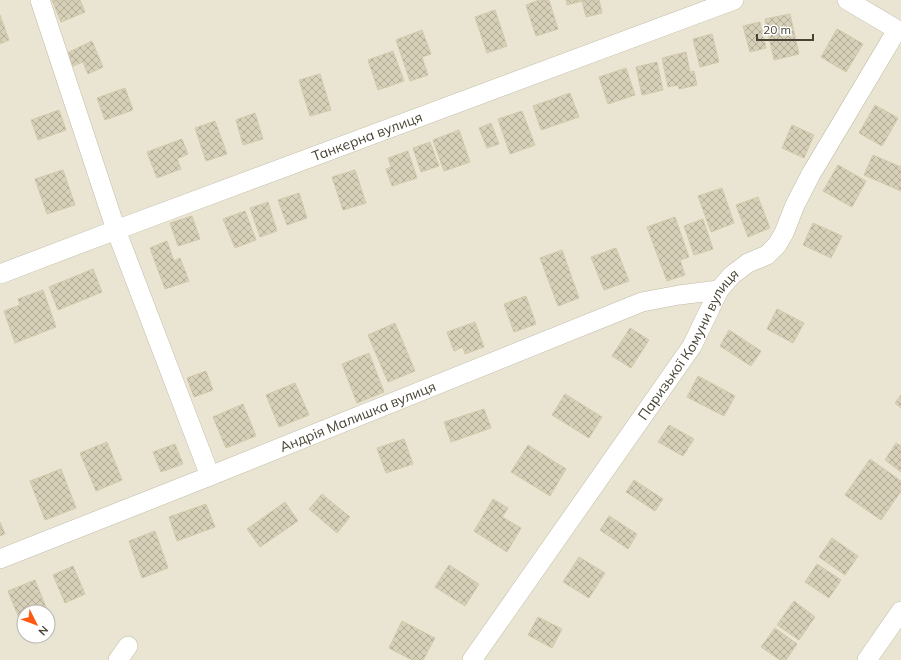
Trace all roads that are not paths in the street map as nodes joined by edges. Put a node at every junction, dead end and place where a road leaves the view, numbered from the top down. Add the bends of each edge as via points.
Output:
1 (40, 0) edge
2 (734, 0) edge
3 (847, 0) edge
4 (899, 31) edge
5 (116, 230) junction
6 (0, 274) edge
7 (719, 290) junction
8 (210, 476) junction
9 (0, 559) edge
10 (901, 611) edge
11 (472, 660) edge
12 (867, 660) edge

1 - 5 street
2 - 5 street, Танкерна вулиця
3 - 4 street
4 - 7 street, Паризької Комуни вулиця via 811,174 777,245 767,254 737,271
5 - 6 street, Танкерна вулиця
5 - 8 street
7 - 8 street, Андрія Малишка вулиця via 642,302
7 - 11 street, Паризької Комуни вулиця via 692,346
8 - 9 street, Андрія Малишка вулиця
10 - 12 street

